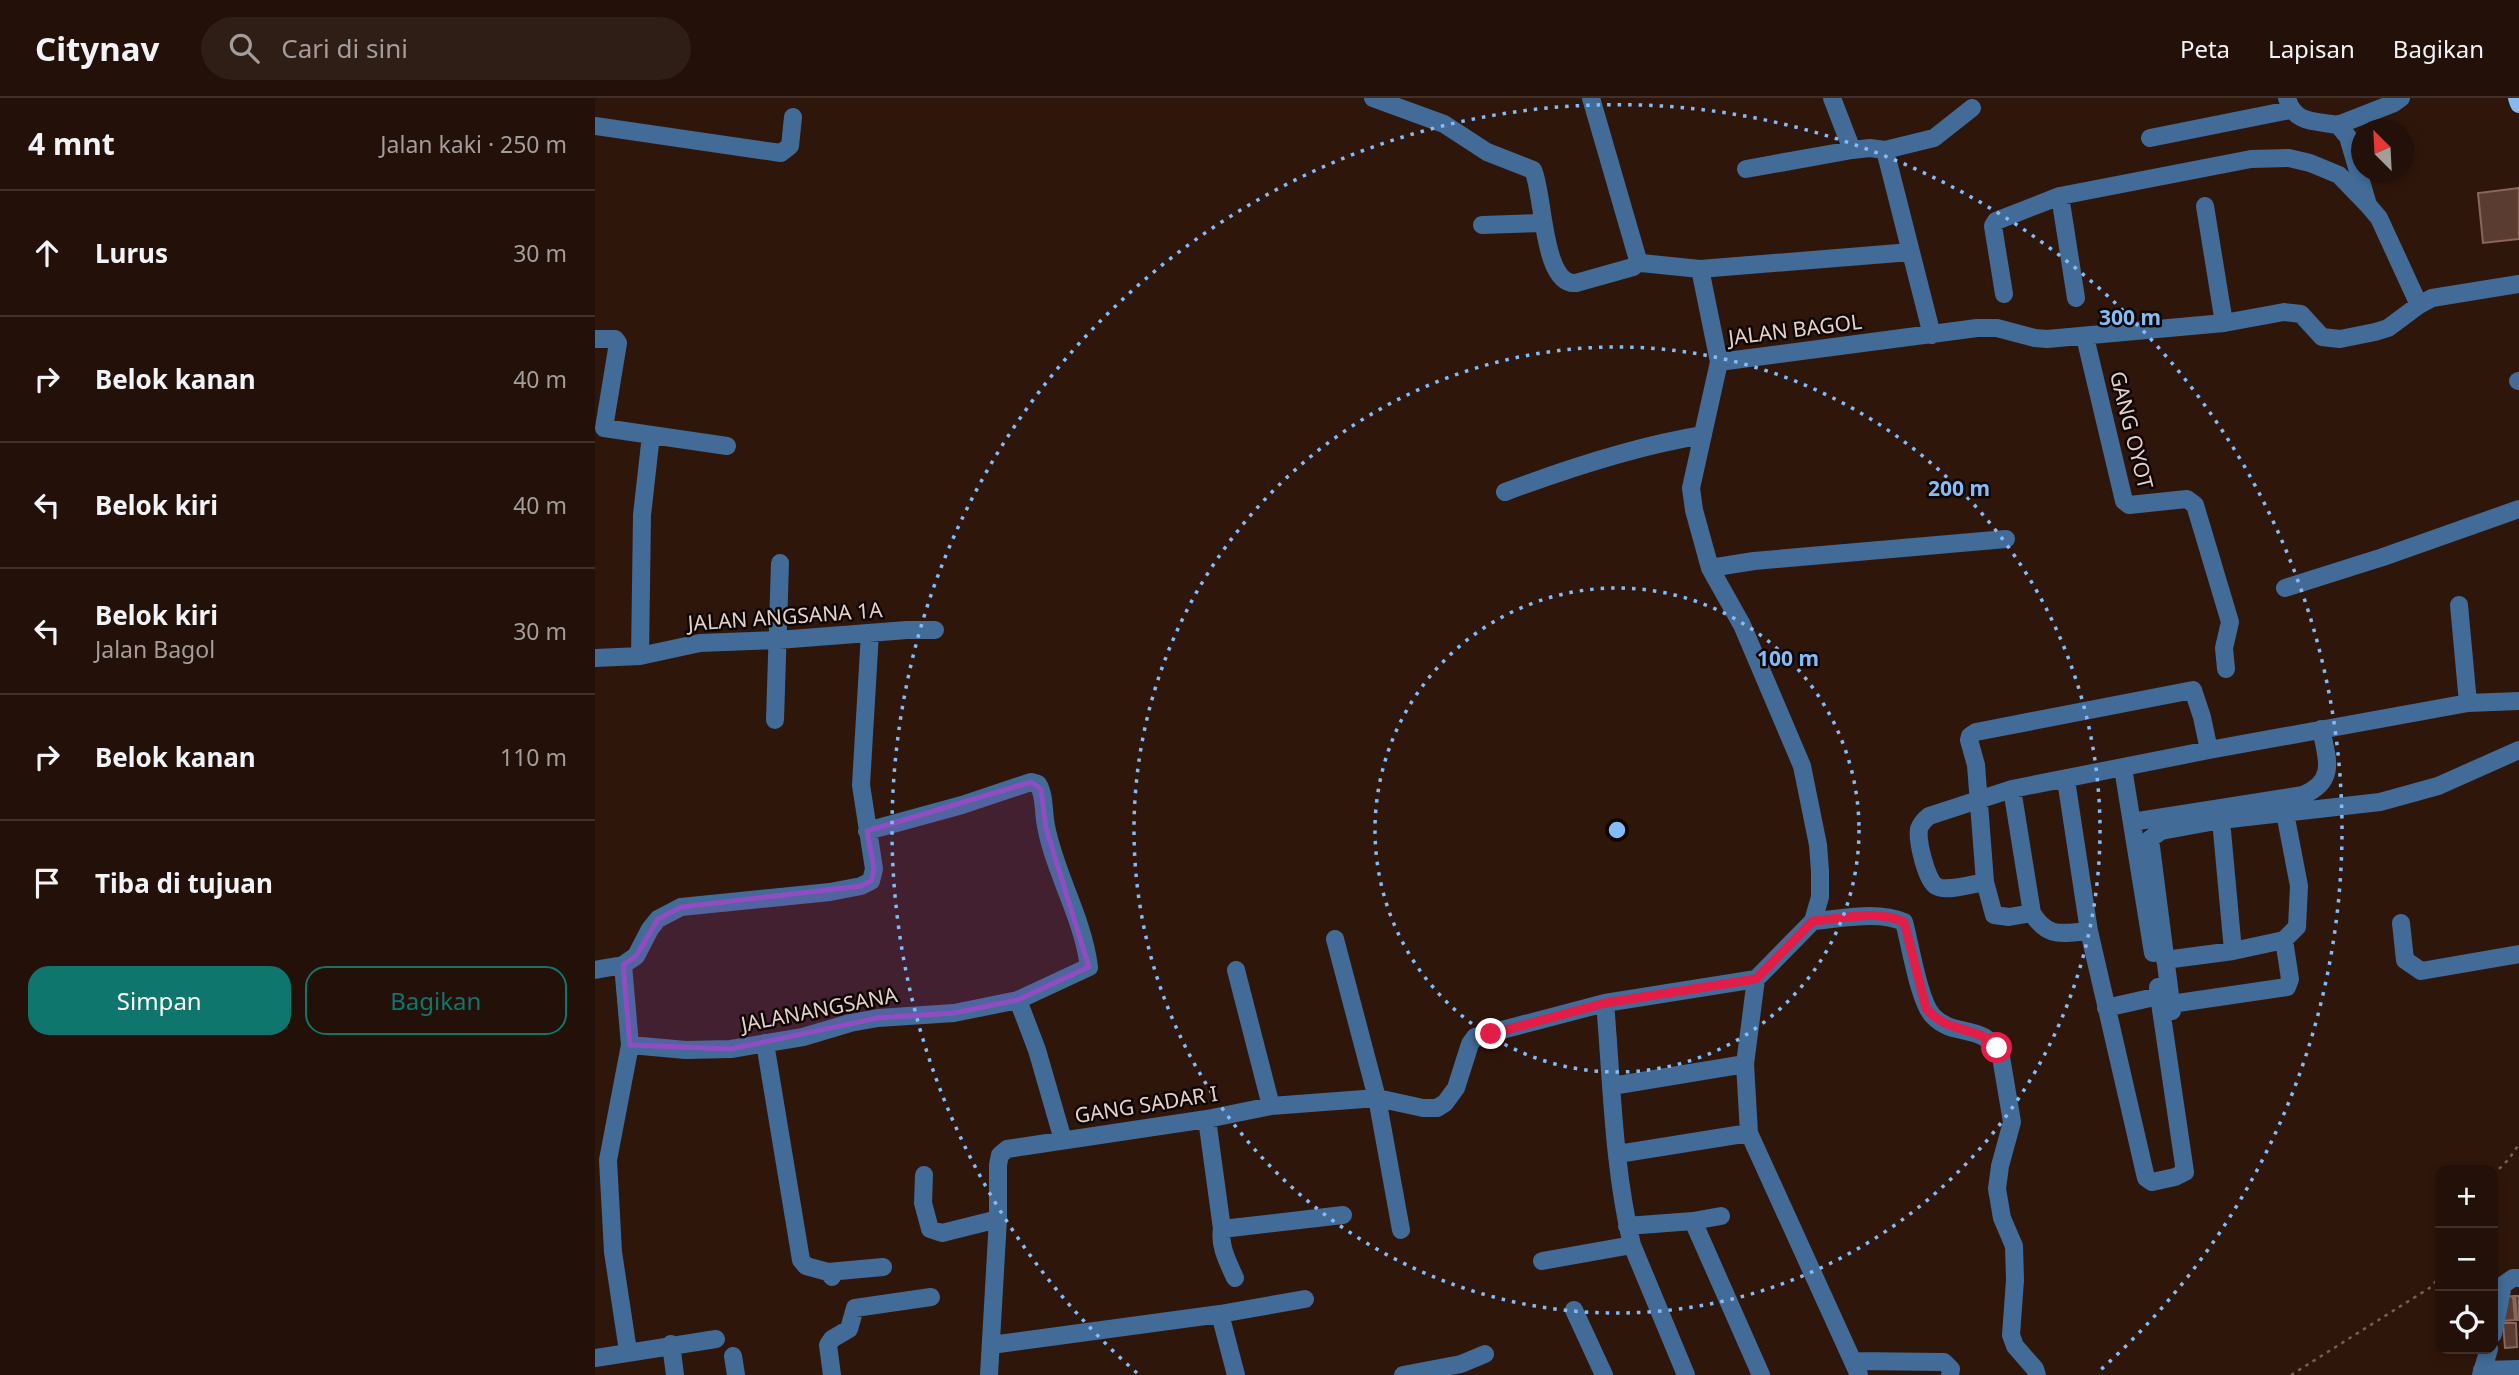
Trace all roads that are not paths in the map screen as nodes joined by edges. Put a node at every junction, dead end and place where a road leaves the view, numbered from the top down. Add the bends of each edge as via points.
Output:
1 (1373, 98) edge
2 (1591, 98) edge
3 (1832, 98) edge
4 (2401, 98) edge
5 (2517, 98) edge
6 (2288, 104) edge
7 (2519, 104) edge
8 (1972, 108) dead end
9 (793, 117) dead end
10 (2338, 125) junction
11 (595, 126) edge
12 (2150, 138) dead end
13 (1852, 150) junction
14 (1885, 150) junction
15 (1745, 169) dead end
16 (2060, 196) junction
17 (2368, 205) junction
18 (2205, 206) dead end
19 (1542, 223) junction
20 (1482, 225) dead end
21 (1911, 252) junction
22 (1639, 262) junction
23 (1700, 270) junction
24 (2519, 284) edge
25 (2004, 295) dead end
26 (2076, 298) dead end
27 (2419, 305) junction
28 (2224, 323) junction
29 (1932, 335) junction
30 (2085, 337) junction
31 (595, 339) edge
32 (1719, 362) junction
33 (651, 435) junction
34 (1703, 435) junction
35 (727, 446) dead end
36 (1505, 492) dead end
37 (2519, 509) edge
38 (2006, 539) dead end
39 (780, 564) dead end
40 (1710, 568) junction
41 (2284, 588) dead end
42 (2459, 605) dead end
43 (935, 630) dead end
44 (870, 633) junction
45 (778, 640) junction
46 (640, 656) junction
47 (595, 658) edge
48 (2226, 669) dead end
49 (2519, 701) edge
50 (2468, 703) junction
51 (775, 720) dead end
52 (2321, 729) junction
53 (2209, 750) junction
54 (2519, 750) edge
55 (2123, 768) junction
56 (2066, 780) junction
57 (2012, 789) junction
58 (1979, 798) junction
59 (2285, 813) junction
60 (2221, 820) junction
61 (2131, 822) junction
62 (867, 831) junction
63 (1985, 882) junction
64 (2032, 913) junction
65 (1813, 921) junction
66 (2402, 923) dead end
67 (2089, 931) junction
68 (1335, 939) dead end
69 (2284, 940) junction
70 (2233, 951) junction
71 (2519, 954) edge
72 (2165, 960) junction
73 (623, 965) junction
74 (595, 970) edge
75 (1236, 970) dead end
76 (1756, 979) junction
77 (1019, 1000) junction
78 (2165, 1000) junction
79 (1605, 1003) junction
80 (2106, 1008) junction
81 (765, 1043) junction
82 (630, 1045) junction
83 (1745, 1064) junction
84 (2183, 1074) dead end
85 (1612, 1086) junction
86 (1377, 1098) junction
87 (1271, 1106) junction
88 (1207, 1119) junction
89 (1749, 1133) junction
90 (1063, 1140) junction
91 (1618, 1154) junction
92 (924, 1175) dead end
93 (1343, 1215) dead end
94 (1721, 1216) dead end
95 (997, 1219) junction
96 (1693, 1221) junction
97 (1627, 1226) junction
98 (1222, 1228) junction
99 (1401, 1230) dead end
100 (1632, 1245) junction
101 (1542, 1261) dead end
102 (883, 1267) dead end
103 (1235, 1278) dead end
104 (2519, 1278) edge
105 (931, 1297) dead end
106 (1305, 1299) dead end
107 (2498, 1309) edge
108 (1574, 1310) dead end
109 (1220, 1314) junction
110 (716, 1339) dead end
111 (671, 1344) junction
112 (991, 1345) junction
113 (628, 1351) junction
114 (1485, 1354) dead end
115 (2488, 1354) edge
116 (733, 1356) dead end
117 (595, 1357) edge
118 (1856, 1368) edge
119 (2519, 1368) edge
120 (2482, 1373) edge
121 (1413, 1374) edge
122 (675, 1375) edge
123 (736, 1375) edge
124 (832, 1375) edge
125 (989, 1375) edge
126 (1236, 1375) edge
127 (1604, 1375) edge
128 (1686, 1375) edge
129 (1761, 1375) edge
130 (1950, 1375) edge
131 (2037, 1375) edge

1 - 19 street via 1444,124 1487,152 1530,168 1535,174
2 - 22 street
3 - 13 street
4 - 10 street
5 - 7 main road
6 - 10 street via 2301,119
6 - 12 street
8 - 14 street via 1934,138
9 - 11 street via 790,146 781,153
10 - 17 street via 2348,137
13 - 14 street
13 - 15 street
14 - 21 street
16 - 17 street via 2251,159 2289,158 2339,175
16 - 25 street via 1993,226
16 - 26 street
17 - 27 street via 2379,218
18 - 28 street
19 - 20 street
19 - 22 street via 1558,275 1568,284
21 - 23 street
21 - 29 street
22 - 23 street
23 - 32 street
24 - 27 street, JALAN BAGOL via 2433,298
27 - 28 street, JALAN BAGOL via 2388,328 2340,339 2322,337 2308,319 2294,312
28 - 30 street, JALAN BAGOL
29 - 30 street, JALAN BAGOL via 1987,327 2035,338
29 - 32 street, JALAN BAGOL
30 - 48 street, GANG OYOT via 2124,501 2129,505 2187,499 2195,505 2230,622 2224,648
31 - 33 street via 618,343 604,428
32 - 34 street, JALAN BAGOL
33 - 35 street
33 - 46 street via 642,515
34 - 36 street via 1617,455
34 - 40 street, JALAN BAGOL via 1691,488
37 - 41 street
38 - 40 street
39 - 45 street
40 - 65 street, JALAN BAGOL via 1742,625 1802,766 1820,871 1820,897
42 - 50 street
43 - 44 street, JALAN ANGSANA 1A
44 - 45 street, JALAN ANGSANA 1A
44 - 62 street via 861,785
45 - 46 street, JALAN ANGSANA 1A via 700,643
45 - 51 street
46 - 47 street, JALAN ANGSANA 1A
49 - 50 street
50 - 52 street
52 - 53 street
52 - 61 street via 2327,771 2315,790
53 - 55 street
53 - 58 street via 2193,690 1976,732 1969,740
54 - 59 street via 2426,789 2380,802
55 - 56 street
55 - 61 street
56 - 57 street
56 - 67 street
57 - 58 street
57 - 64 street
58 - 63 street
58 - 63 street via 1929,816 1919,832 1928,877 1936,886
59 - 60 street
59 - 69 street via 2299,886 2297,927
60 - 70 street
60 - 72 street via 2161,831 2150,839
61 - 78 street
62 - 73 street via 874,869 871,881 829,892 681,907 658,919 636,956
62 - 77 street, JALANANGSANA via 1031,782 1038,784 1046,828 1082,931 1089,967
63 - 64 street via 1994,915
64 - 67 street via 2053,933
65 - 76 street
65 - 131 street via 1879,916 1904,922 1926,1008 1939,1022 1990,1039 1997,1048 2012,1122 1997,1189 2014,1246 2011,1335
66 - 71 street via 2405,960 2421,971
67 - 80 street
68 - 86 street
69 - 70 street
69 - 78 street via 2290,979 2287,987
70 - 72 street
72 - 78 street
73 - 74 street
73 - 82 street
75 - 87 street
76 - 79 street
76 - 83 street
77 - 81 street, JALANANGSANA via 954,1013 878,1018
77 - 90 street
78 - 80 street
78 - 80 street via 2185,1172 2152,1182 2146,1178
78 - 84 street
79 - 85 street
79 - 86 street, GANG SADAR I via 1483,1035 1470,1044 1456,1088 1437,1108
81 - 82 street, JALANANGSANA via 708,1051
81 - 102 street via 799,1253 806,1266 830,1274
82 - 113 street via 608,1160 613,1252
83 - 85 street
83 - 89 street
85 - 91 street
86 - 87 street, GANG SADAR I
86 - 99 street
87 - 88 street, GANG SADAR I
88 - 90 street, GANG SADAR I
88 - 98 street
89 - 91 street
89 - 118 street
90 - 95 street, GANG SADAR I via 1007,1149 1000,1155
91 - 97 street
92 - 95 street via 923,1203 930,1229 943,1233
93 - 98 street
94 - 96 street
95 - 112 street, GANG SADAR I
96 - 97 street
96 - 129 street
97 - 100 street
98 - 103 street via 1224,1254
100 - 101 street
100 - 128 street
104 - 107 street via 2503,1284
105 - 124 street via 855,1308 849,1329 828,1345
106 - 109 street
108 - 127 street
109 - 112 street
109 - 126 street
110 - 111 street
111 - 113 street
111 - 122 street
112 - 125 street, GANG SADAR I
113 - 117 street
114 - 121 street
115 - 120 street
116 - 123 street
118 - 130 street via 1944,1363 1951,1369
119 - 120 street

